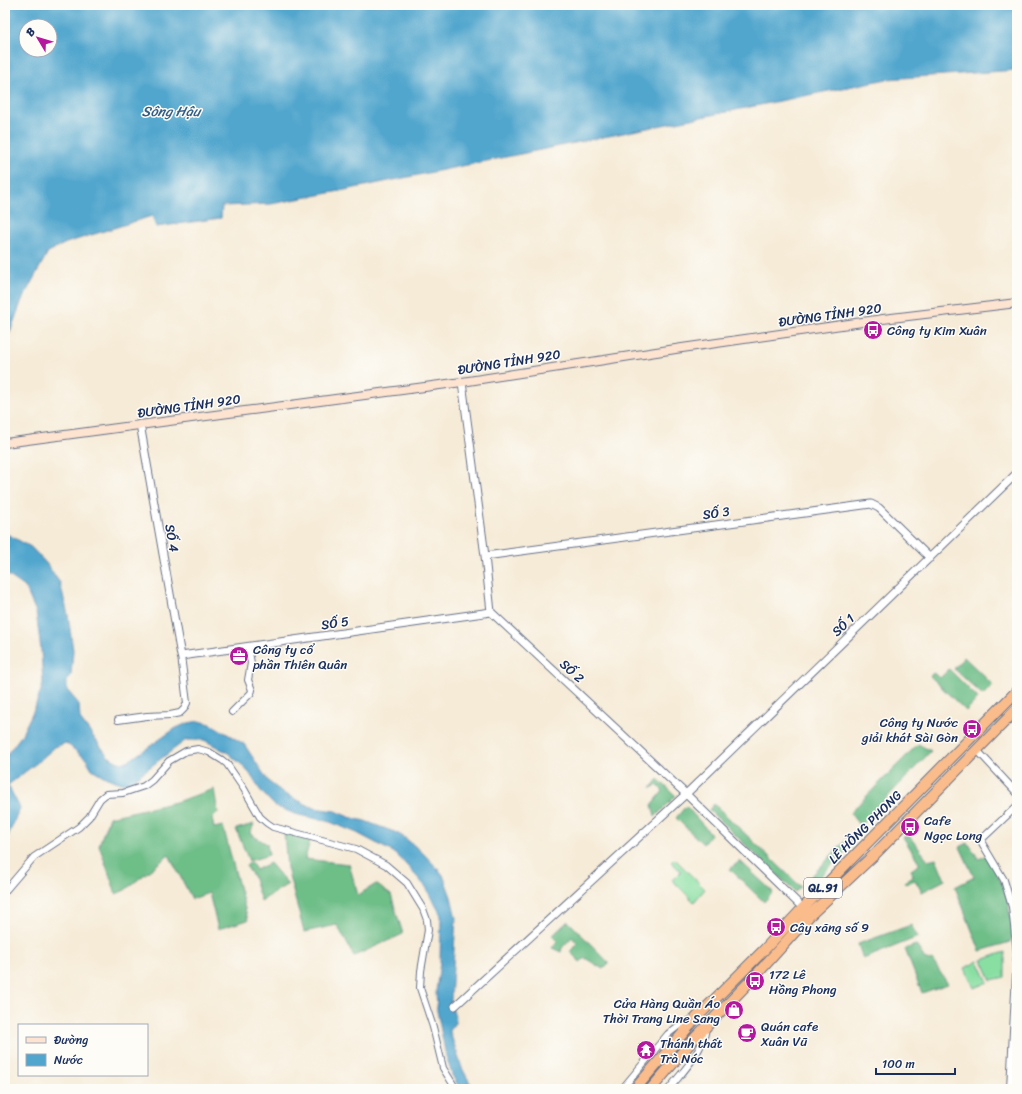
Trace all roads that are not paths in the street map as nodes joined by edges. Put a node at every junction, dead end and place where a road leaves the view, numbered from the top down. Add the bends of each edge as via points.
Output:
1 (1017, 303) edge
2 (462, 382) junction
3 (140, 424) junction
4 (5, 443) edge
5 (1017, 472) edge
6 (485, 556) junction
7 (930, 558) junction
8 (491, 612) junction
9 (248, 647) junction
10 (181, 656) junction
11 (1017, 691) edge
12 (1017, 709) edge
13 (232, 712) dead end
14 (118, 720) dead end
15 (977, 750) junction
16 (1017, 793) edge
17 (686, 794) junction
18 (1017, 806) edge
19 (5, 891) edge
20 (807, 912) junction
21 (455, 1006) dead end
22 (697, 1017) junction
23 (706, 1027) junction
24 (456, 1089) edge
25 (622, 1089) edge
26 (635, 1089) edge
27 (651, 1089) edge
28 (669, 1089) edge
29 (1010, 1089) edge

1 - 2 main road, ĐƯỜNG TỈNH 920 via 875,320
2 - 3 main road, ĐƯỜNG TỈNH 920
2 - 6 street
3 - 4 main road, ĐƯỜNG TỈNH 920
3 - 10 street, SỐ 4
5 - 7 street, SỐ 1
6 - 7 street, SỐ 3 via 871,504 879,508
6 - 8 street
7 - 17 street, SỐ 1
8 - 9 street, SỐ 5
8 - 17 street, SỐ 2
9 - 10 street, SỐ 5
9 - 13 street via 251,663 248,680 252,690
10 - 14 street via 187,703 184,709 180,713 170,715
11 - 20 highway, LÊ HỒNG PHONG / QL.91
12 - 15 highway, LÊ HỒNG PHONG / QL.91
15 - 16 street
15 - 20 highway, LÊ HỒNG PHONG / QL.91 via 875,854
17 - 20 street, SỐ 2
17 - 21 street, SỐ 1
18 - 29 street via 983,838 982,843 1004,880 1012,906 1016,954
19 - 24 street via 34,857 79,827 106,794 123,793 144,786 170,761 186,751 198,749 209,752 226,764 260,817 267,823 288,832 356,848 386,865 407,884 427,920 428,930 420,988 443,1068
20 - 22 highway, LÊ HỒNG PHONG / QL.91 via 762,952
20 - 23 highway, LÊ HỒNG PHONG / QL.91 via 762,969
22 - 25 street via 668,1034
22 - 26 highway, LÊ HỒNG PHONG / QL.91
23 - 27 highway, LÊ HỒNG PHONG / QL.91
23 - 28 street via 698,1050

